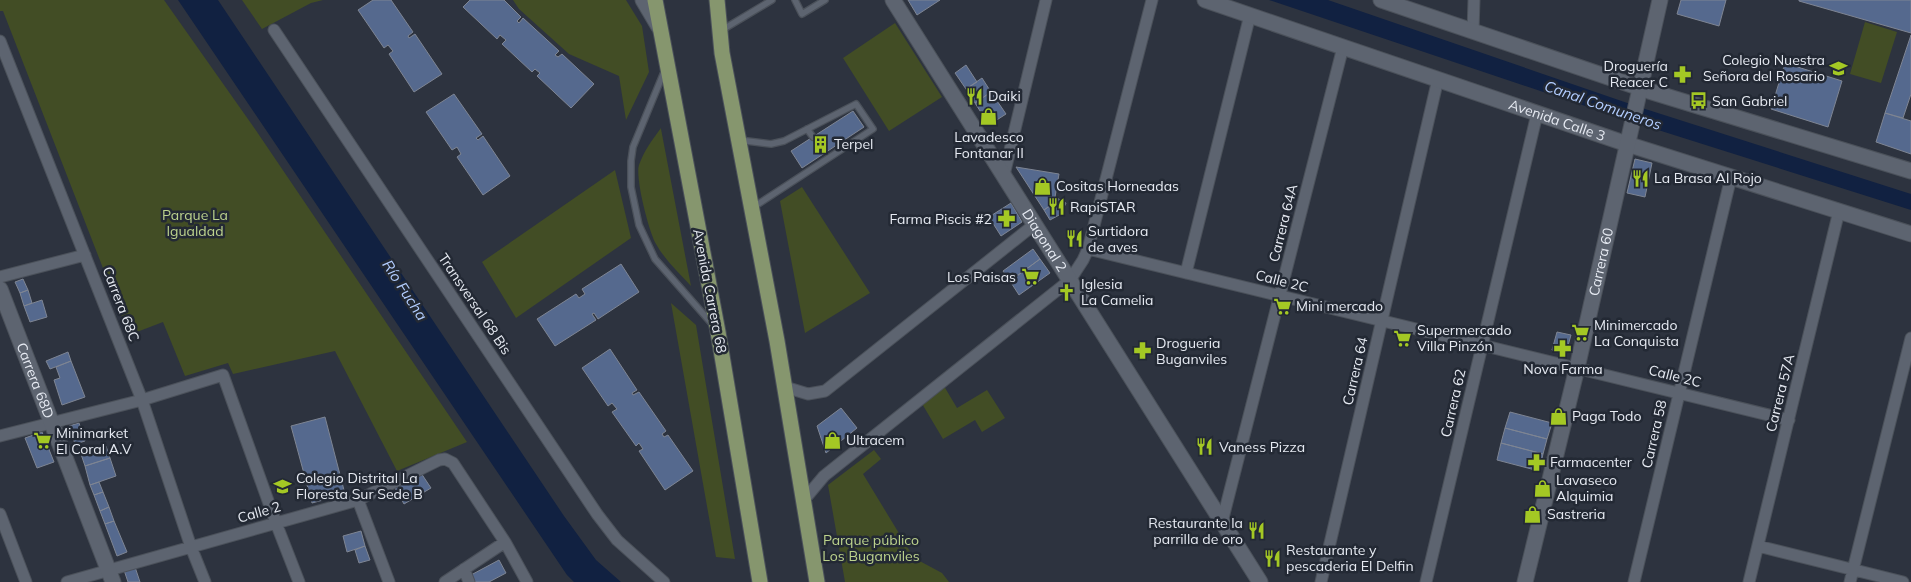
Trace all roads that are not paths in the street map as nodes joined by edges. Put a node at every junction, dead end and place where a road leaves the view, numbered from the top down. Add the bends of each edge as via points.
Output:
1 (643, 0) edge
2 (655, 0) edge
3 (717, 0) edge
4 (772, 0) edge
5 (796, 0) edge
6 (824, 0) edge
7 (893, 0) edge
8 (1046, 0) edge
9 (1152, 0) edge
10 (1205, 0) edge
11 (1382, 0) edge
12 (1474, 0) edge
13 (1660, 0) edge
14 (1250, 15) junction
15 (660, 27) junction
16 (274, 30) dead end
17 (720, 31) junction
18 (1473, 31) junction
19 (0, 41) edge
20 (1343, 47) junction
21 (667, 65) junction
22 (1438, 79) junction
23 (1639, 94) junction
24 (1537, 114) junction
25 (807, 129) junction
26 (813, 137) dead end
27 (1628, 138) junction
28 (739, 140) junction
29 (1911, 171) edge
30 (1004, 175) junction
31 (1731, 177) junction
32 (752, 208) junction
33 (1839, 211) junction
34 (1035, 224) junction
35 (1911, 234) edge
36 (1088, 249) junction
37 (85, 255) junction
38 (1186, 273) junction
39 (0, 277) edge
40 (1070, 280) junction
41 (0, 289) edge
42 (1281, 296) junction
43 (1382, 320) junction
44 (718, 332) junction
45 (1911, 338) edge
46 (1482, 345) junction
47 (1577, 368) junction
48 (785, 387) junction
49 (1679, 393) junction
50 (142, 400) junction
51 (1789, 420) junction
52 (52, 423) junction
53 (0, 436) edge
54 (358, 500) junction
55 (803, 501) junction
56 (0, 514) edge
57 (1222, 522) junction
58 (276, 523) junction
59 (505, 542) junction
60 (1758, 546) junction
61 (191, 547) junction
62 (464, 570) junction
63 (1852, 570) junction
64 (111, 576) edge
65 (527, 581) edge
66 (26, 582) edge
67 (66, 582) edge
68 (205, 582) edge
69 (299, 582) edge
70 (389, 582) edge
71 (446, 582) edge
72 (469, 582) edge
73 (664, 582) edge
74 (760, 582) edge
75 (817, 582) edge
76 (1260, 582) edge
77 (1321, 582) edge
78 (1426, 582) edge
79 (1525, 582) edge
80 (1634, 582) edge
81 (1749, 582) edge
82 (1850, 582) edge
83 (1903, 582) edge

1 - 15 street
2 - 15 main road, Avenida Carrera 68
3 - 17 main road
4 - 17 lane
5 - 6 lane via 802,14
7 - 30 street, Diagonal 2
8 - 30 street
9 - 36 street
10 - 14 street, Avenida Calle 3
11 - 18 street
12 - 18 street
13 - 23 street, Carrera 60
14 - 20 street, Avenida Calle 3
14 - 38 street
15 - 21 main road, Avenida Carrera 68
16 - 73 street, Transversal 68 Bis via 597,514 617,540
17 - 28 main road
18 - 23 street
19 - 37 street, Carrera 68C
20 - 22 street, Avenida Calle 3
20 - 42 street, Carrera 64A
21 - 44 main road, Avenida Carrera 68
21 - 44 lane via 633,147 631,187 639,225 655,259
22 - 24 street, Avenida Calle 3
22 - 43 street, Carrera 64
23 - 27 street, Carrera 60
23 - 29 street
24 - 27 street, Avenida Calle 3
24 - 46 street, Carrera 62
25 - 26 lane
25 - 28 lane via 771,144
25 - 32 lane via 856,104 873,129 825,156
27 - 31 street, Avenida Calle 3
27 - 47 street, Carrera 60
28 - 32 main road
30 - 34 street, Diagonal 2
31 - 33 street, Avenida Calle 3
31 - 49 street, Carrera 58
32 - 48 main road
33 - 35 street, Avenida Calle 3
33 - 51 street, Carrera 57A
34 - 40 street, Diagonal 2
34 - 48 street via 825,391 808,394
36 - 38 street, Calle 2C
36 - 40 street
37 - 39 street
37 - 50 street, Carrera 68C
38 - 42 street, Calle 2C
40 - 55 street via 824,476
40 - 57 street, Diagonal 2
41 - 52 street, Carrera 68D
42 - 43 street, Calle 2C
42 - 57 street, Carrera 64A
43 - 46 street, Calle 2C
43 - 77 street, Carrera 64
44 - 74 main road, Avenida Carrera 68
45 - 63 street
46 - 47 street, Calle 2C
46 - 78 street, Carrera 62
47 - 49 street, Calle 2C
47 - 79 street, Carrera 60
48 - 55 main road
49 - 51 street, Calle 2C
49 - 80 street, Carrera 58
50 - 52 street
50 - 58 street via 223,375
50 - 61 street, Carrera 68C
51 - 60 street, Carrera 57A
52 - 53 street
52 - 64 street, Carrera 68D
54 - 58 street, Calle 2
54 - 59 street, Calle 2 via 445,459 453,463
54 - 70 street
55 - 75 main road
56 - 66 street
57 - 76 street, Diagonal 2
58 - 61 street, Calle 2
58 - 69 street
59 - 62 street
59 - 65 street
60 - 63 street
60 - 81 street, Carrera 57A
61 - 64 street, Calle 2
61 - 68 street, Carrera 68C
62 - 71 street
62 - 72 street
63 - 82 street
63 - 83 street
64 - 67 street, Calle 2

